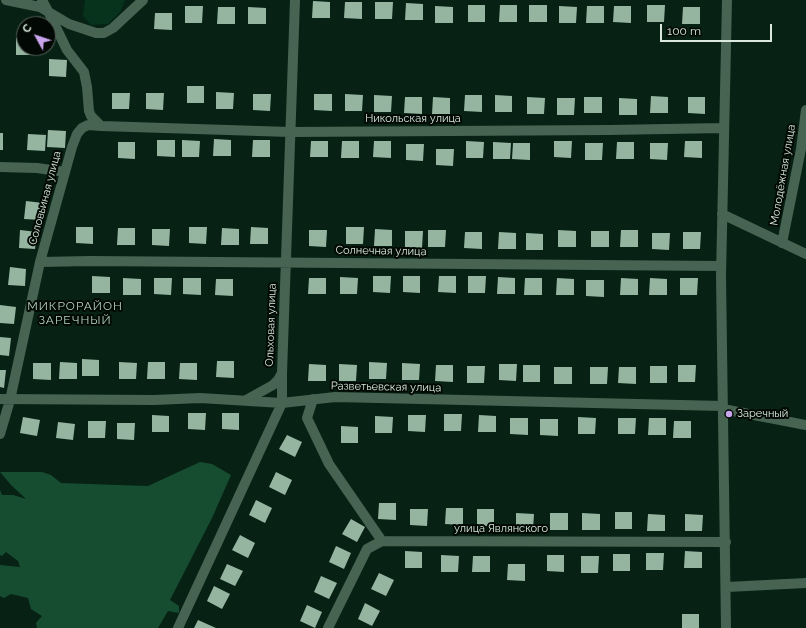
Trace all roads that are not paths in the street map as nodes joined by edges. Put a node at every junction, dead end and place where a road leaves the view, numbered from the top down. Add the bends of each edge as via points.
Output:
1 (6, 0) edge
2 (42, 0) edge
3 (143, 0) edge
4 (295, 0) edge
5 (727, 0) edge
6 (50, 13) junction
7 (806, 110) edge
8 (101, 126) junction
9 (724, 128) junction
10 (290, 132) junction
11 (0, 167) edge
12 (65, 172) junction
13 (722, 214) junction
14 (782, 243) junction
15 (806, 254) edge
16 (40, 262) junction
17 (286, 262) junction
18 (721, 266) junction
19 (282, 373) junction
20 (5, 399) edge
21 (313, 399) junction
22 (246, 400) junction
23 (282, 403) junction
24 (723, 408) junction
25 (806, 425) edge
26 (0, 434) edge
27 (382, 541) junction
28 (726, 542) junction
29 (806, 583) edge
30 (727, 587) junction
31 (178, 628) edge
32 (328, 628) edge
33 (726, 628) edge

1 - 6 street via 40,7
2 - 6 street
3 - 6 street via 104,33 69,24
4 - 10 street, Ольховая улица
5 - 9 street
6 - 8 street via 67,50 84,72 89,111
7 - 14 street, Молодёжная улица via 801,149
8 - 10 street, Никольская улица
8 - 12 street, Соловьиная улица via 88,125 77,134
9 - 10 street, Никольская улица
9 - 13 street
10 - 17 street, Ольховая улица
11 - 12 street
12 - 16 street, Соловьиная улица
13 - 14 street, Молодёжная улица
13 - 18 street
14 - 15 street, Молодёжная улица
16 - 17 street, Солнечная улица
16 - 20 street, Соловьиная улица
17 - 18 street, Солнечная улица
17 - 19 street, Ольховая улица
18 - 24 street
19 - 22 street via 272,385
19 - 23 street, Ольховая улица
20 - 22 street, Разветьевская улица
20 - 26 street, Соловьиная улица
21 - 23 street, Разветьевская улица
21 - 24 street, Разветьевская улица via 334,397
21 - 27 street via 307,418 329,464
22 - 23 street, Разветьевская улица
23 - 31 street, Ольховая улица
24 - 25 street, Разветьевская улица
24 - 28 street
27 - 28 street, улица Являнского
27 - 32 street via 367,549
28 - 30 street
29 - 30 street
30 - 33 street

